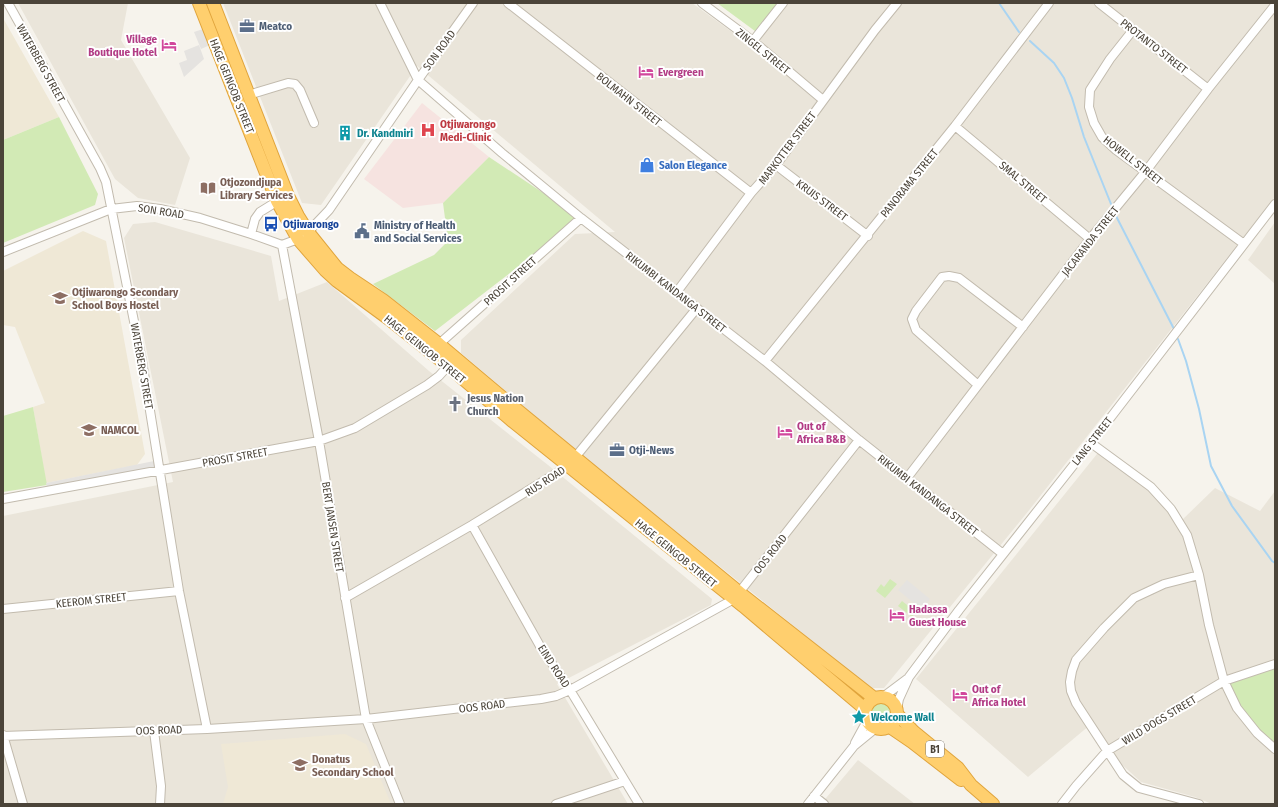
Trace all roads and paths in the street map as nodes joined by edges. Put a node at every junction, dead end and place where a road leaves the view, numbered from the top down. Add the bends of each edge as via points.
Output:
1 (8, 3) edge
2 (199, 3) edge
3 (213, 3) edge
4 (380, 3) edge
5 (473, 3) edge
6 (508, 3) edge
7 (702, 3) edge
8 (783, 3) edge
9 (897, 3) edge
10 (1050, 3) edge
11 (1099, 3) edge
12 (1275, 5) edge
13 (1133, 30) junction
14 (753, 41) junction
15 (418, 80) junction
16 (1208, 89) junction
17 (248, 95) junction
18 (823, 100) junction
19 (314, 123) dead end
20 (955, 126) junction
21 (776, 165) junction
22 (270, 166) junction
23 (1146, 171) junction
24 (751, 193) junction
25 (282, 199) junction
26 (1275, 204) edge
27 (111, 209) junction
28 (581, 218) junction
29 (251, 234) junction
30 (303, 235) junction
31 (868, 236) junction
32 (1090, 239) junction
33 (1244, 244) junction
34 (282, 245) junction
35 (3, 252) edge
36 (676, 293) junction
37 (697, 308) junction
38 (1023, 327) junction
39 (439, 344) junction
40 (765, 361) junction
41 (448, 366) junction
42 (978, 385) junction
43 (859, 440) junction
44 (319, 441) junction
45 (1091, 442) junction
46 (571, 462) junction
47 (160, 470) junction
48 (907, 478) junction
49 (3, 499) edge
50 (472, 526) junction
51 (1003, 554) junction
52 (1198, 575) junction
53 (179, 591) junction
54 (737, 596) junction
55 (345, 598) junction
56 (3, 609) edge
57 (1275, 664) edge
58 (909, 677) junction
59 (1224, 681) junction
60 (570, 690) junction
61 (878, 698) junction
62 (865, 709) junction
63 (897, 711) junction
64 (366, 719) junction
65 (872, 725) junction
66 (890, 727) junction
67 (207, 729) junction
68 (154, 731) junction
69 (3, 736) edge
70 (1275, 749) edge
71 (1107, 751) junction
72 (625, 780) junction
73 (971, 785) junction
74 (814, 796) junction
75 (23, 804) edge
76 (160, 804) edge
77 (400, 804) edge
78 (556, 804) edge
79 (639, 804) edge
80 (808, 804) edge
81 (824, 804) edge
82 (993, 804) edge
83 (1062, 804) edge
84 (1197, 804) edge

1 - 27 street, WATERBERG STREET via 100,168 106,182
2 - 22 highway, HAGE GEINGOB STREET / B1
3 - 17 highway, HAGE GEINGOB STREET / B1
4 - 15 street, RIKUMBI KANDANGA STREET
5 - 15 street, SON ROAD
6 - 24 street, BOLMAHN STREET
7 - 14 street, ZINGEL STREET
8 - 14 street
9 - 18 street, MARKOTTER STREET
10 - 20 street, PANORAMA STREET
11 - 13 street, PROTANTO STREET
12 - 16 street, JACARANDA STREET
13 - 16 street, PROTANTO STREET
13 - 23 street, HOWELL STREET via 1090,90 1089,107 1102,137
14 - 18 street, ZINGEL STREET
15 - 28 street, RIKUMBI KANDANGA STREET
15 - 30 street, SON ROAD via 329,210
16 - 23 street, JACARANDA STREET
17 - 19 street via 288,83 295,84
17 - 22 highway, HAGE GEINGOB STREET / B1
18 - 21 street, MARKOTTER STREET
20 - 31 street, PANORAMA STREET
20 - 32 street, SMAL STREET
21 - 24 street, MARKOTTER STREET
21 - 31 street, KRUIS STREET
22 - 25 highway, HAGE GEINGOB STREET / B1
23 - 32 street, JACARANDA STREET
23 - 33 street, HOWELL STREET
24 - 36 street, MARKOTTER STREET
25 - 29 street via 260,212
25 - 30 highway, HAGE GEINGOB STREET / B1
26 - 33 street, LANG STREET
27 - 29 street, SON ROAD via 137,206 160,209
27 - 35 street, SON ROAD
27 - 47 street, WATERBERG STREET via 142,361
28 - 36 street, RIKUMBI KANDANGA STREET
28 - 39 street, PROSIT STREET
29 - 34 street, SON ROAD
30 - 34 street, SON ROAD
30 - 39 highway, HAGE GEINGOB STREET / B1 via 337,268
30 - 41 highway, HAGE GEINGOB STREET / B1 via 310,254 337,280
31 - 40 street, PANORAMA STREET
32 - 38 street, JACARANDA STREET
33 - 45 street, LANG STREET
34 - 44 street, BERT JANSEN STREET
36 - 37 street, RIKUMBI KANDANGA STREET
37 - 40 street, RIKUMBI KANDANGA STREET
37 - 46 street, RUS ROAD
38 - 42 street, JACARANDA STREET
38 - 42 street via 959,278 949,276 942,278 916,311 912,320 916,330
39 - 46 highway, HAGE GEINGOB STREET / B1 via 515,408
40 - 43 street, RIKUMBI KANDANGA STREET
41 - 44 street, PROSIT STREET via 427,385 355,428
41 - 46 highway, HAGE GEINGOB STREET / B1 via 511,420
42 - 48 street, JACARANDA STREET
43 - 48 street, RIKUMBI KANDANGA STREET
43 - 54 street, OOS ROAD
44 - 47 street, PROSIT STREET
44 - 55 street, BERT JANSEN STREET
45 - 51 street, LANG STREET
45 - 52 street via 1151,487 1171,509 1187,535
46 - 50 street, RUS ROAD
46 - 54 highway, HAGE GEINGOB STREET / B1
47 - 49 street, PROSIT STREET
47 - 53 street, WATERBERG STREET
48 - 51 street, RIKUMBI KANDANGA STREET
50 - 55 street, RUS ROAD
50 - 60 street, EIND ROAD via 540,646
51 - 58 street, LANG STREET
52 - 59 street
52 - 71 street via 1164,584 1134,598 1076,660 1070,682 1071,691
53 - 56 street, KEEROM STREET
53 - 67 street, WATERBERG STREET
54 - 60 street, OOS ROAD
54 - 61 highway, HAGE GEINGOB STREET / B1
54 - 62 highway, HAGE GEINGOB STREET / B1
55 - 64 street, BERT JANSEN STREET
57 - 59 street, WILD DOGS STREET
58 - 61 street, LANG STREET
58 - 63 street, LANG STREET via 899,699
59 - 70 street via 1237,708 1257,733
59 - 71 street, WILD DOGS STREET
60 - 64 street, OOS ROAD via 540,699
60 - 72 street, EIND ROAD
61 - 62 highway via 868,703
61 - 63 highway, HAGE GEINGOB STREET / B1 via 892,700
62 - 65 highway via 865,717
63 - 66 highway via 894,723
63 - 73 highway, B1 via 914,732 958,768
64 - 67 street, OOS ROAD
64 - 77 street, BERT JANSEN STREET
65 - 66 highway via 881,729
65 - 74 street
66 - 73 highway, B1 via 955,777
67 - 68 street, OOS ROAD
68 - 69 street, OOS ROAD
68 - 76 street via 161,786
69 - 75 street
71 - 83 street, WILD DOGS STREET
71 - 84 street via 1123,775 1139,788
72 - 78 street
72 - 79 street, EIND ROAD
73 - 82 highway, B1
74 - 80 street
74 - 81 street

